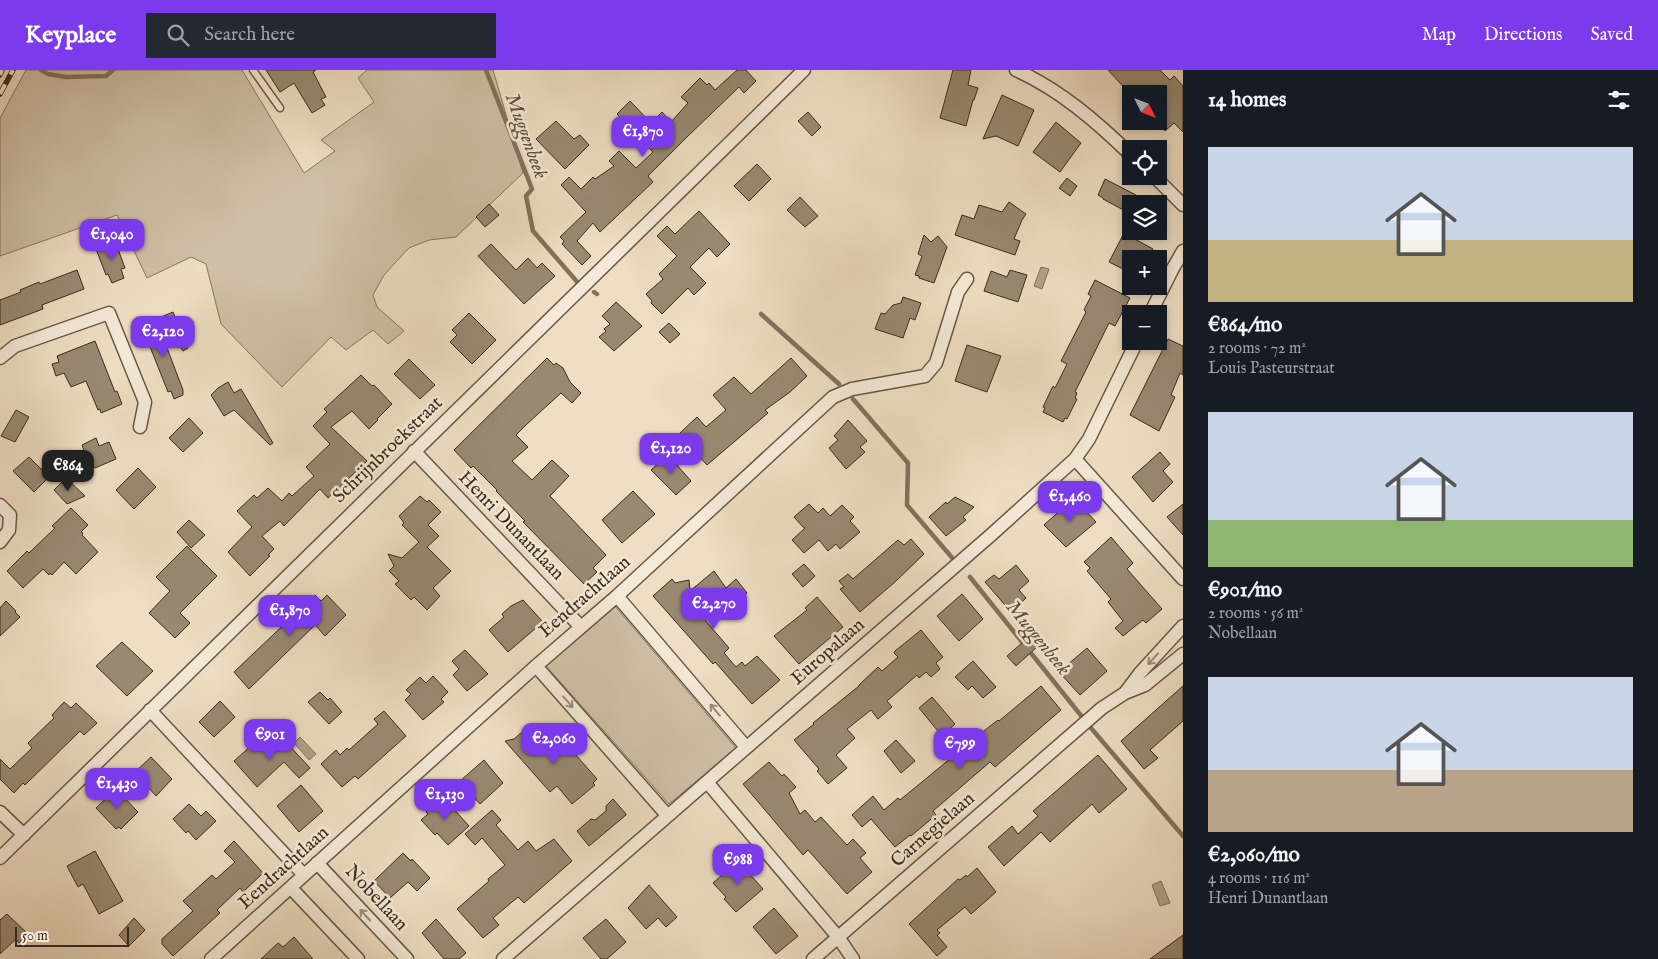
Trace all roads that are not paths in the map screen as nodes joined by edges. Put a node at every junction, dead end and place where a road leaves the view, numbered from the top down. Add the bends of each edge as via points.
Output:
1 (254, 70) edge
2 (804, 70) edge
3 (1016, 70) edge
4 (280, 108) dead end
5 (1122, 145) edge
6 (1163, 185) edge
7 (1183, 205) edge
8 (1183, 251) edge
9 (967, 279) dead end
10 (1154, 305) edge
11 (1133, 350) edge
12 (0, 358) edge
13 (140, 427) dead end
14 (414, 451) junction
15 (1075, 458) junction
16 (0, 505) edge
17 (0, 542) edge
18 (1183, 579) edge
19 (617, 596) junction
20 (1183, 626) edge
21 (581, 627) junction
22 (1183, 654) edge
23 (536, 666) junction
24 (1125, 693) junction
25 (150, 710) junction
26 (746, 747) junction
27 (707, 782) junction
28 (0, 812) edge
29 (667, 815) junction
30 (24, 835) junction
31 (0, 858) edge
32 (317, 863) junction
33 (304, 875) junction
34 (291, 888) junction
35 (838, 937) junction
36 (211, 959) edge
37 (358, 959) edge
38 (407, 959) edge
39 (503, 959) edge
40 (813, 959) edge
41 (853, 959) edge

1 - 4 lane
2 - 14 street, Schrijnbroekstraat
3 - 5 street via 1084,112
6 - 7 street
8 - 10 street
9 - 19 street, Eendrachtlaan via 958,292 936,363 925,376 852,389 833,397
11 - 15 street, Europalaan via 1089,439
12 - 13 street via 15,346 109,313 145,402
14 - 21 street, Henri Dunantlaan
14 - 25 street, Schrijnbroekstraat
15 - 18 street
15 - 26 street, Europalaan
16 - 17 street via 10,515 9,530
19 - 21 street, Eendrachtlaan
26 -> 19 street
20 -> 24 street, Carnegielaan
21 - 23 street, Eendrachtlaan
22 - 24 street, Carnegielaan via 1145,686
23 -> 29 street
23 - 32 street, Eendrachtlaan
24 - 35 street, Carnegielaan via 1102,708
25 - 30 street, Schrijnbroekstraat
25 - 33 street
26 - 27 street, Europalaan
27 - 29 street, Europalaan
27 - 35 street
28 - 30 street
29 - 39 street, Europalaan
30 - 31 street, Schrijnbroekstraat
32 - 33 street, Eendrachtlaan
38 -> 32 street, Nobellaan
33 - 34 street, Eendrachtlaan
34 - 36 street, Eendrachtlaan
34 - 37 street
35 - 40 street, Carnegielaan
35 - 41 street

